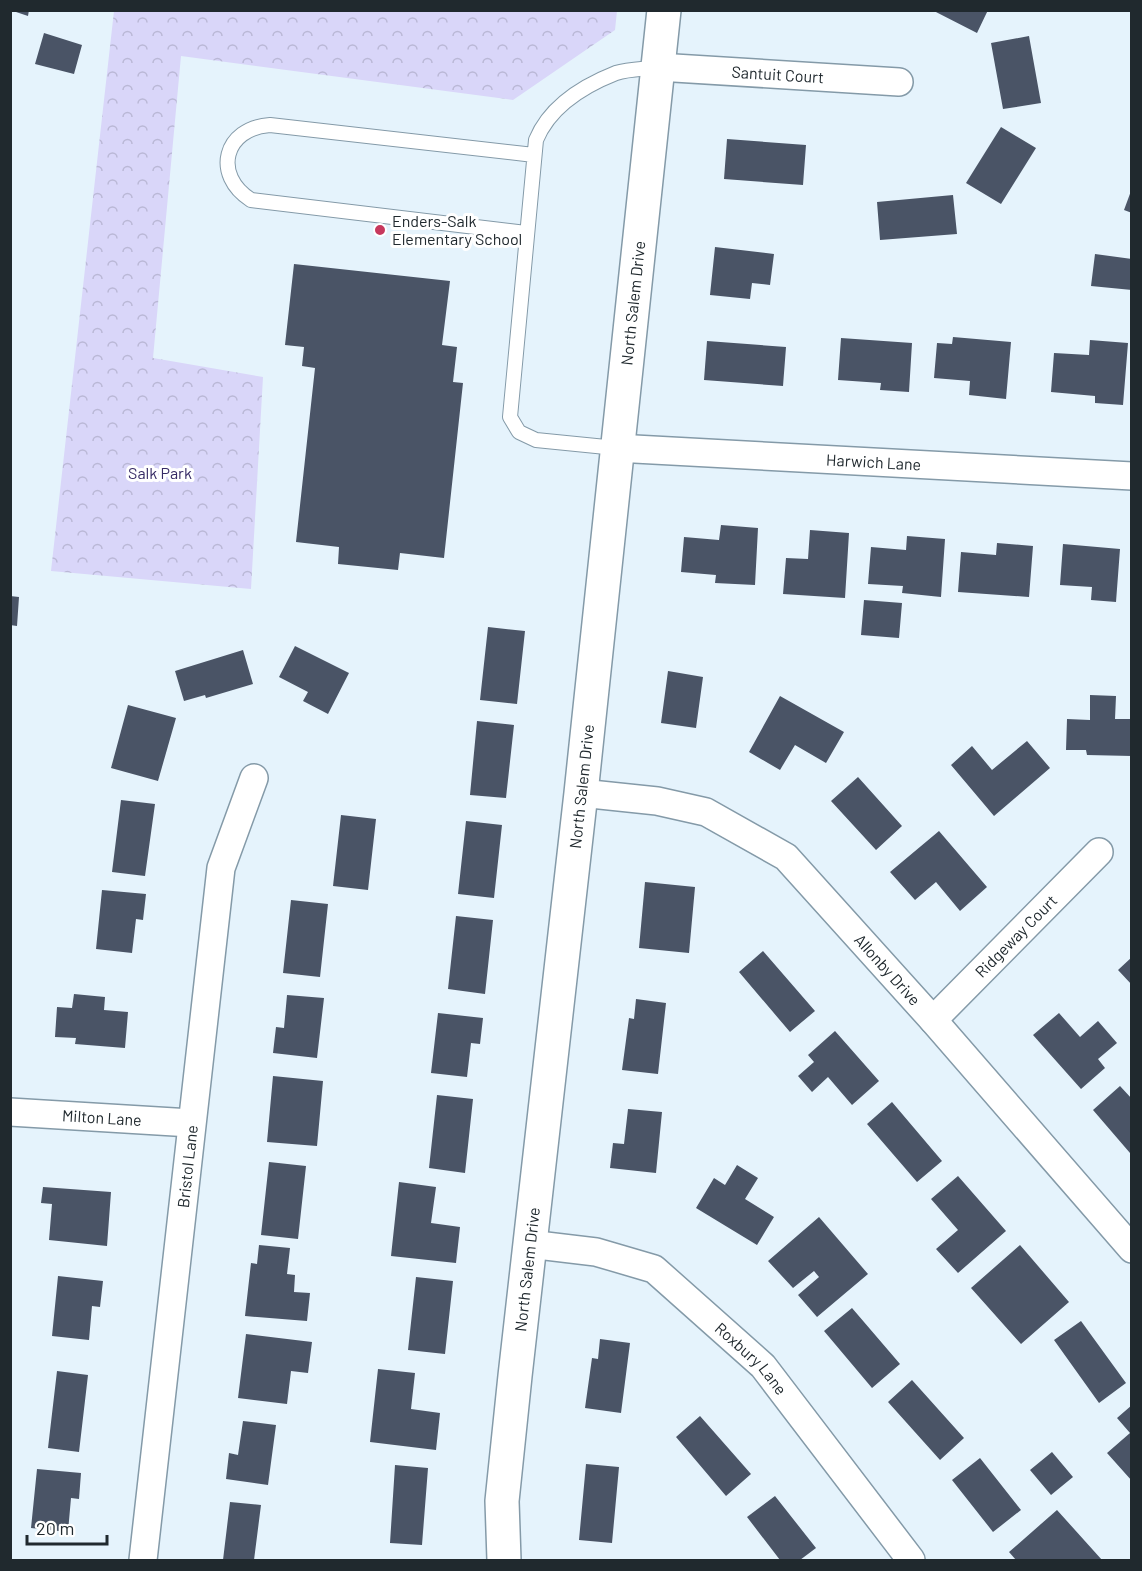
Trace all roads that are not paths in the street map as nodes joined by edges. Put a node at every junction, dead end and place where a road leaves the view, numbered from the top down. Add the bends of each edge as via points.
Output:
1 (664, 10) edge
2 (658, 66) junction
3 (899, 82) dead end
4 (534, 155) junction
5 (526, 233) junction
6 (616, 448) junction
7 (1131, 476) edge
8 (254, 778) dead end
9 (581, 792) junction
10 (1099, 852) dead end
11 (933, 1020) junction
12 (10, 1112) edge
13 (191, 1123) junction
14 (529, 1244) junction
15 (1131, 1249) edge
16 (143, 1560) edge
17 (504, 1560) edge
18 (911, 1560) edge

1 - 2 street, North Salem Drive
2 - 3 street, Santuit Court
2 - 4 lane via 618,73 558,106 540,129
2 - 6 street, North Salem Drive
4 - 5 lane
4 - 5 lane via 270,125 243,132 227,158 236,186 251,200
5 - 6 lane via 510,417 519,432 536,440
6 - 7 street, Harwich Lane
6 - 9 street, North Salem Drive
8 - 13 street, Bristol Lane via 221,868
9 - 11 street, Allonby Drive via 657,801 706,812 786,857
9 - 14 street, North Salem Drive
10 - 11 street, Ridgeway Court
11 - 15 street, Allonby Drive
12 - 13 street, Milton Lane
13 - 16 street, Bristol Lane
14 - 17 street, North Salem Drive via 502,1501
14 - 18 street, Roxbury Lane via 596,1252 654,1269 763,1366

